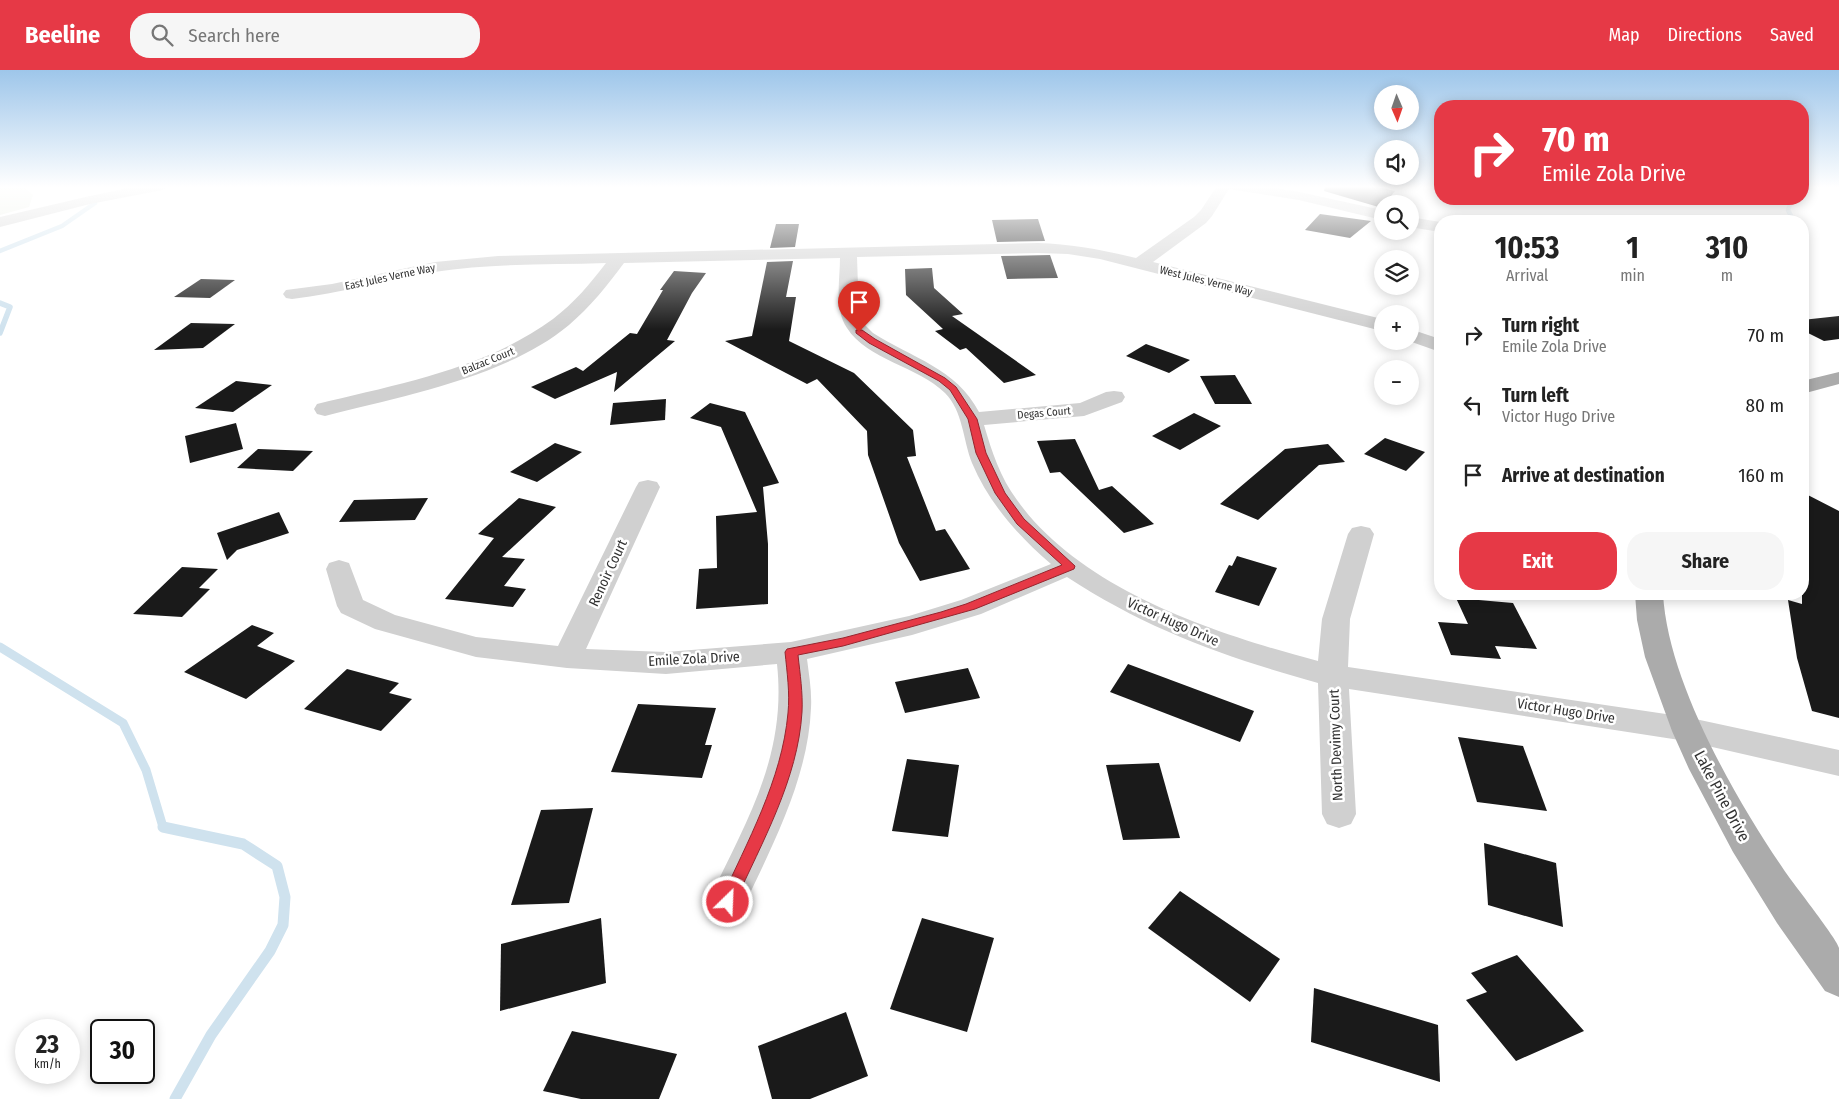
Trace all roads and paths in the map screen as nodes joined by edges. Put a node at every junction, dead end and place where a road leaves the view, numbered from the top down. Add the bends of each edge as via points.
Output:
1 (1181, 234) edge
2 (848, 252) junction
3 (619, 258) junction
4 (1139, 264) junction
5 (292, 294) dead end
6 (1374, 323) edge
7 (1419, 338) edge
8 (1434, 344) edge
9 (1839, 378) edge
10 (1809, 386) edge
11 (1114, 397) dead end
12 (325, 409) dead end
13 (972, 419) junction
14 (648, 487) dead end
15 (1361, 534) dead end
16 (1070, 566) junction
17 (339, 569) dead end
18 (1650, 600) edge
19 (791, 652) junction
20 (567, 658) junction
21 (1334, 676) junction
22 (1686, 729) junction
23 (1839, 763) edge
24 (1339, 814) dead end
25 (728, 902) dead end
26 (1839, 978) edge

1 - 4 street
2 - 3 street, East Jules Verne Way
2 - 4 street, West Jules Verne Way via 1061,249
2 - 13 street, Victor Hugo Drive via 850,316 859,332 942,379 953,389
3 - 5 street, East Jules Verne Way via 469,263
3 - 12 street, Balzac Court via 579,308 531,343 456,374
4 - 6 street, West Jules Verne Way
7 - 8 street
9 - 10 main road
11 - 13 street, Degas Court via 1084,409
13 - 16 street, Victor Hugo Drive via 981,453 1000,493 1021,521
14 - 20 street, Renoir Court
15 - 21 street, North Devimy Court via 1336,619
16 - 19 street, Emile Zola Drive via 971,607 843,642
16 - 21 street, Victor Hugo Drive via 1130,604 1202,637
17 - 20 street, Emile Zola Drive via 351,606 385,622 476,647
18 - 22 main road, Lake Pine Drive via 1656,648
19 - 20 street, Emile Zola Drive via 666,662
19 - 25 street via 795,714 788,752 780,781
21 - 22 street, Victor Hugo Drive
21 - 24 street, North Devimy Court
22 - 23 street, Victor Hugo Drive
22 - 26 main road, Lake Pine Drive via 1736,824 1791,914

